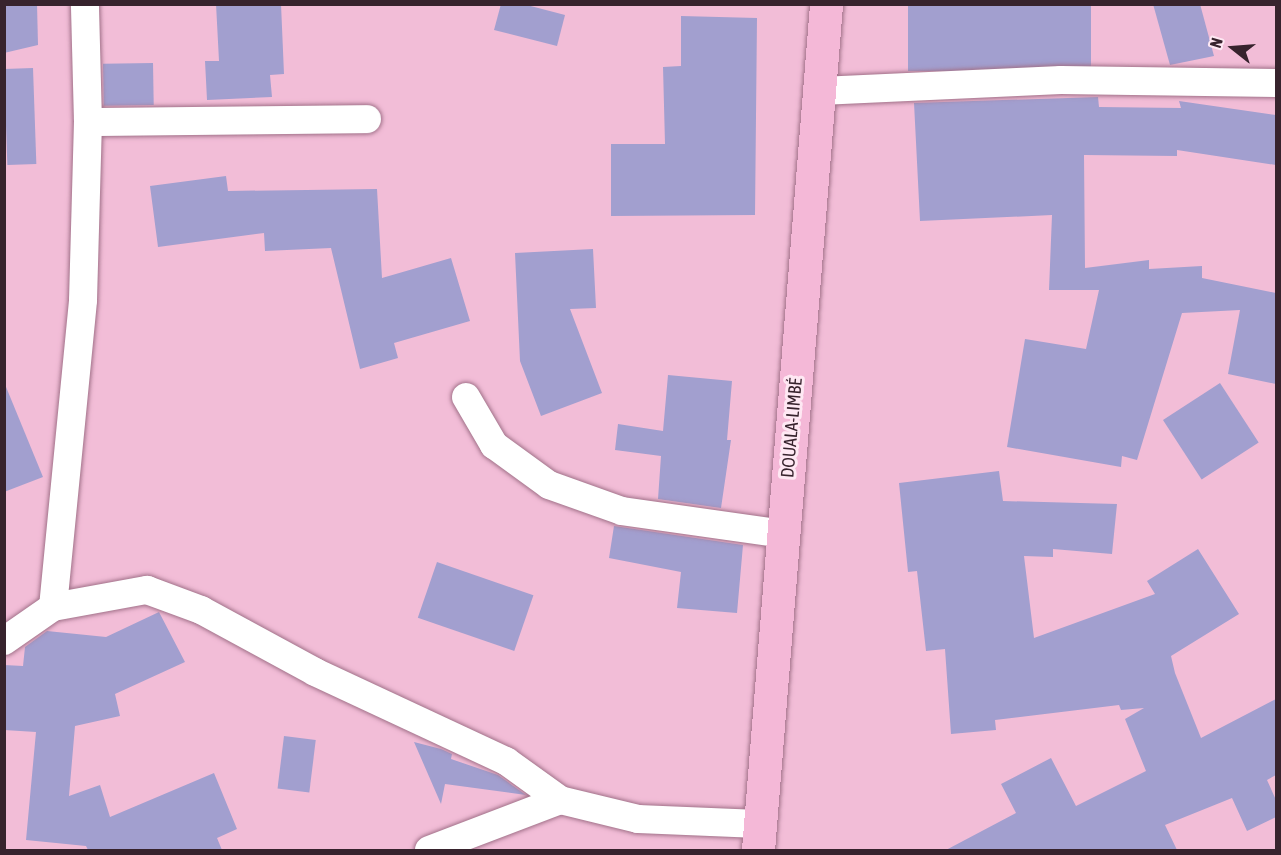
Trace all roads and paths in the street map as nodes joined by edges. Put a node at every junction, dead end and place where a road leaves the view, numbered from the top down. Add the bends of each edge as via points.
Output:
1 (85, 4) edge
2 (826, 4) edge
3 (1276, 83) edge
4 (820, 91) junction
5 (367, 119) dead end
6 (88, 122) junction
7 (466, 398) dead end
8 (783, 534) junction
9 (53, 607) junction
10 (4, 641) edge
11 (560, 800) junction
12 (758, 837) edge
13 (429, 850) edge

1 - 6 street
2 - 4 highway, DOUALA-LIMBÉ
3 - 4 street via 1061,80
4 - 8 highway, DOUALA-LIMBÉ
5 - 6 street
6 - 9 street via 83,300
7 - 8 street via 494,445 549,485 622,511
8 - 12 highway, DOUALA-LIMBÉ
9 - 10 street
9 - 11 street via 147,590 201,610 315,672 506,762
11 - 12 street via 638,819
11 - 13 street

